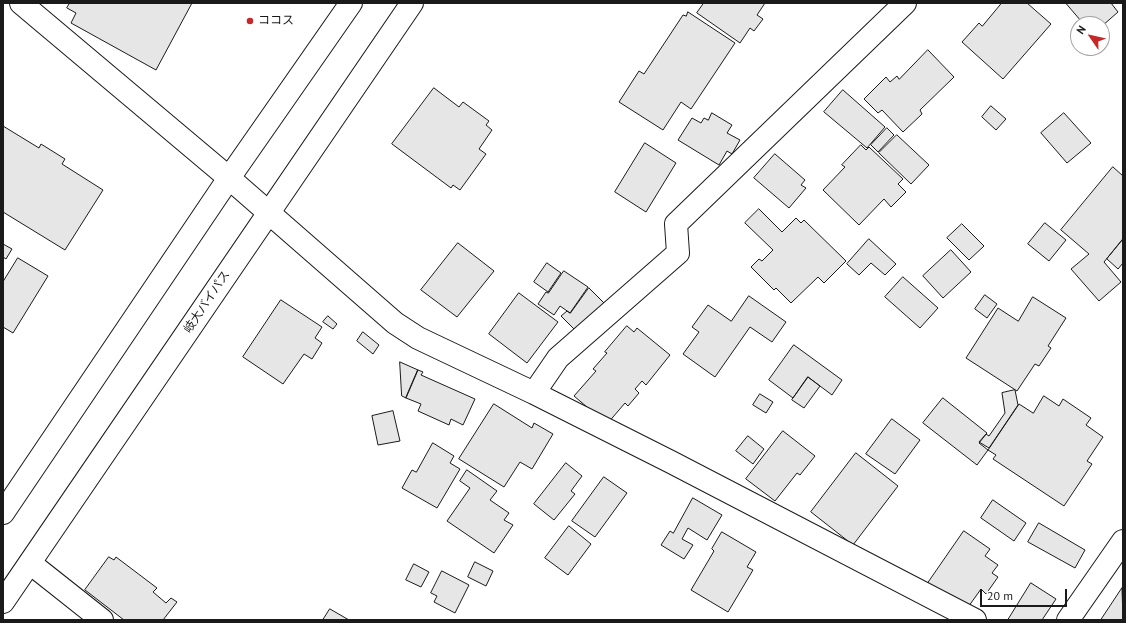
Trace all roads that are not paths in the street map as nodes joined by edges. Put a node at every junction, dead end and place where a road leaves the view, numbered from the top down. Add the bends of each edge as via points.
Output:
1 (21, 3) edge
2 (351, 3) edge
3 (412, 3) edge
4 (905, 3) edge
5 (229, 178) junction
6 (268, 212) junction
7 (534, 393) junction
8 (3, 513) edge
9 (1123, 541) edge
10 (30, 563) junction
11 (3, 602) edge
12 (102, 620) edge
13 (974, 620) edge
14 (1068, 620) edge

1 - 5 main road
2 - 5 main road
3 - 6 main road, 岐大バイパス
4 - 7 main road via 676,224 678,253 558,358
5 - 6 main road
5 - 8 main road
6 - 7 main road via 395,323 418,338
6 - 10 main road, 岐大バイパス
7 - 13 main road
9 - 14 main road
10 - 11 main road, 岐大バイパス
10 - 12 main road

